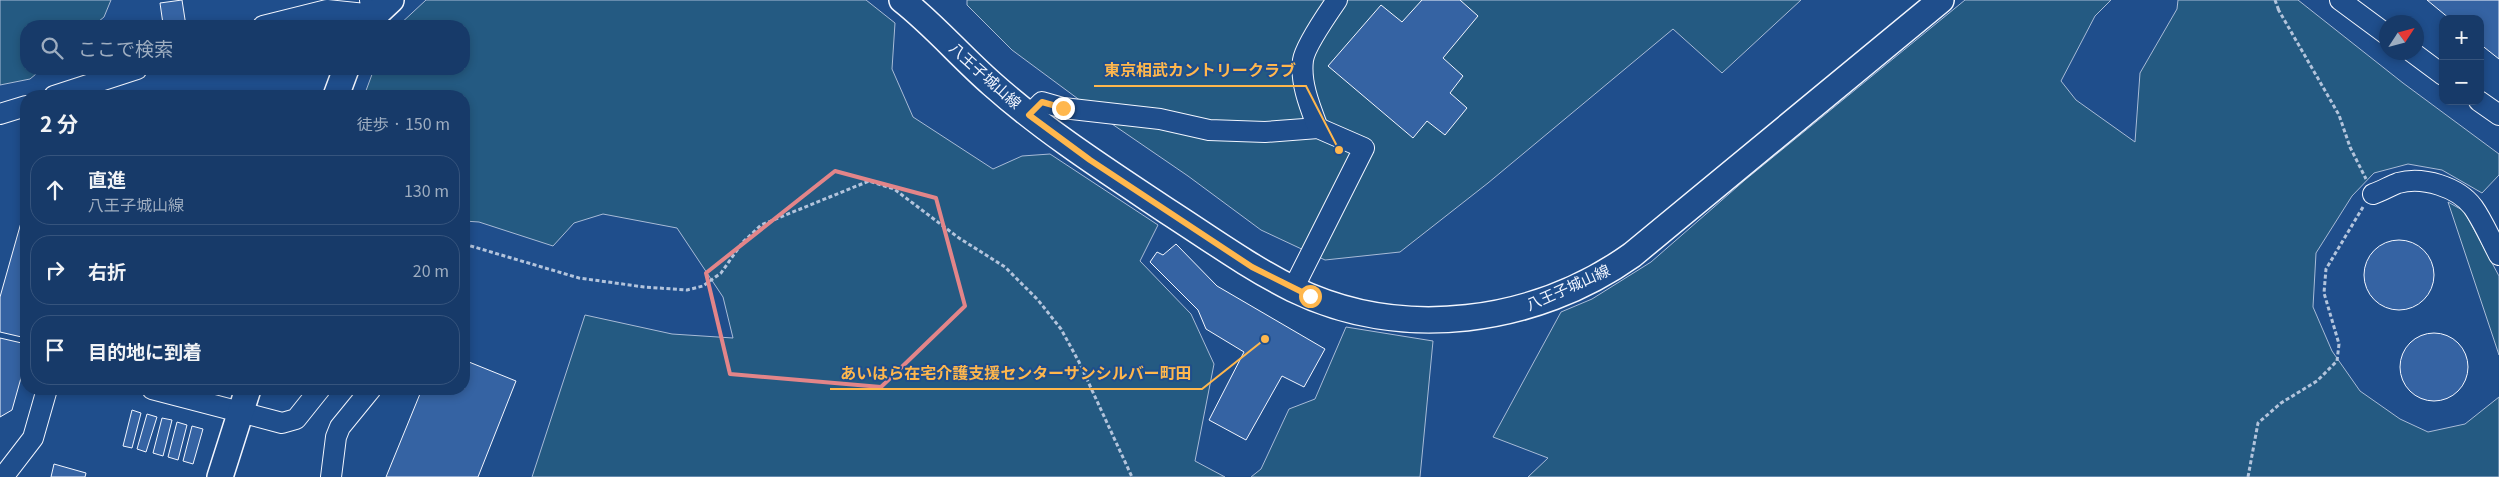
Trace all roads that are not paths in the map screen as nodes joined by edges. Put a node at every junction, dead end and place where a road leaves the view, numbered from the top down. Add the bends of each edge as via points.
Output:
1 (902, 0) edge
2 (1337, 0) edge
3 (1941, 0) edge
4 (2340, 0) edge
5 (376, 10) edge
6 (287, 20) edge
7 (2379, 29) edge
8 (2423, 60) edge
9 (2439, 72) edge
10 (118, 75) edge
11 (344, 75) edge
12 (72, 90) edge
13 (338, 90) edge
14 (2484, 104) edge
15 (20, 108) edge
16 (0, 114) edge
17 (1029, 115) junction
18 (2499, 115) edge
19 (1318, 128) junction
20 (2373, 194) road end
21 (2499, 255) edge
22 (1293, 289) junction
23 (45, 395) edge
24 (202, 395) edge
25 (315, 395) edge
26 (366, 395) edge
27 (244, 400) edge
28 (3, 477) edge
29 (220, 477) edge
30 (331, 477) edge

1 - 17 main road, 八王子城山線
2 - 19 street via 1303,59 1304,88
3 - 22 main road, 八王子城山線 via 1632,255 1583,284 1520,309 1486,316 1431,320 1365,313
4 - 7 street
5 - 6 street via 327,10
8 - 9 street
10 - 12 street
11 - 13 main road
14 - 18 street
15 - 16 street
17 - 19 street via 1042,102 1063,108 1160,119 1209,130 1265,132
17 - 22 main road, 八王子城山線 via 1090,160 1252,267
19 - 22 street via 1364,148
20 - 21 street via 2400,183 2441,185 2472,206
23 - 28 street via 33,438
24 - 27 street
25 - 27 street via 296,419 289,422 276,422
26 - 30 street via 340,427
27 - 29 main road

